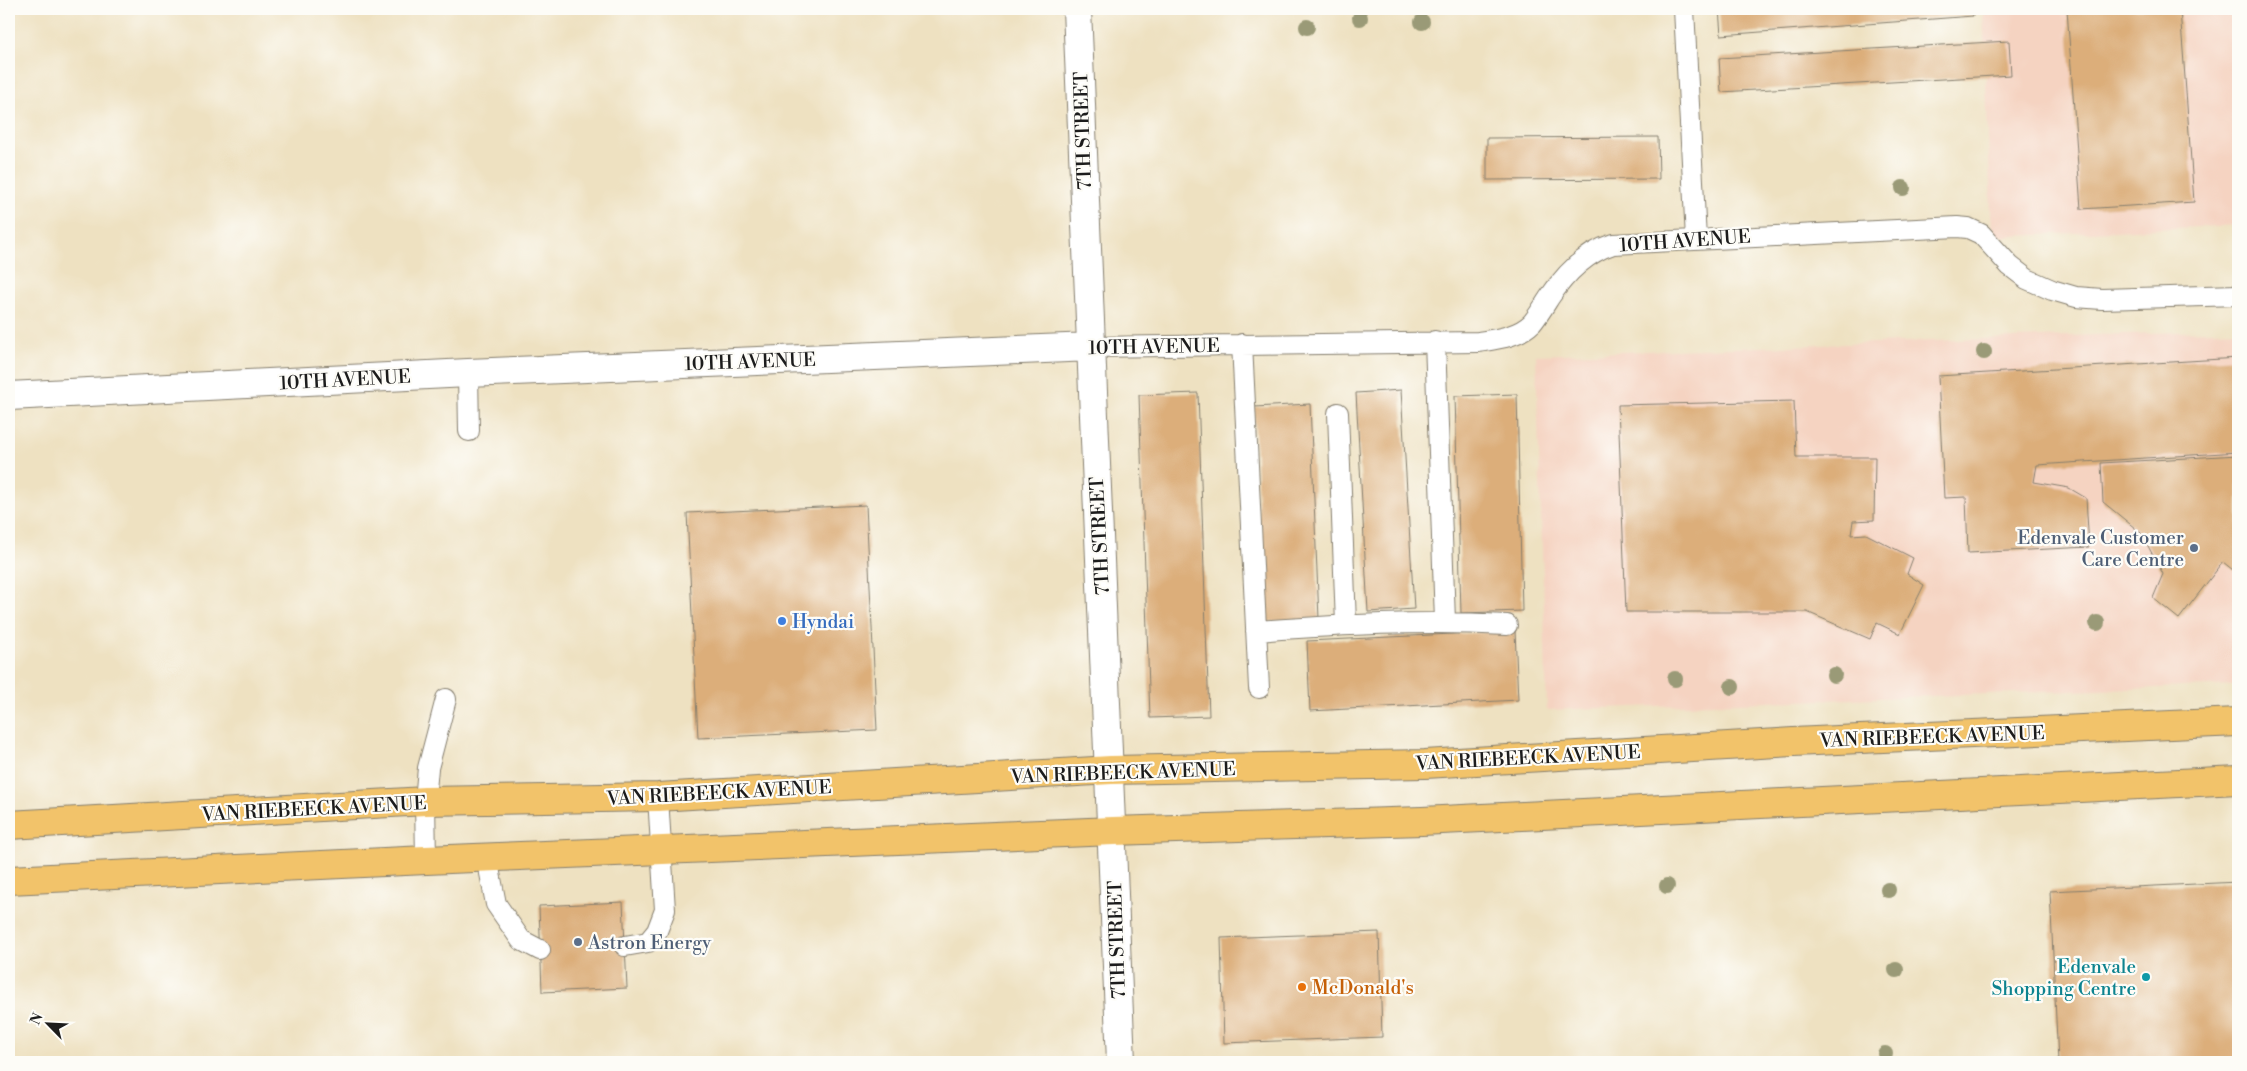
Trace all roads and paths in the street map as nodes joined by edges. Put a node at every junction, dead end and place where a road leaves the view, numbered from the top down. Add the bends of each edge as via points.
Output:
1 (1077, 9) edge
2 (1684, 9) edge
3 (1696, 239) junction
4 (2238, 295) edge
5 (1435, 341) junction
6 (1242, 344) junction
7 (1091, 347) junction
8 (468, 373) junction
9 (9, 396) edge
10 (1338, 413) dead end
11 (469, 430) dead end
12 (1445, 621) junction
13 (1346, 624) junction
14 (1506, 625) dead end
15 (1256, 631) junction
16 (1259, 688) dead end
17 (446, 699) dead end
18 (2238, 722) edge
19 (1110, 770) junction
20 (2238, 780) edge
21 (658, 796) junction
22 (425, 801) junction
23 (9, 824) edge
24 (1113, 831) junction
25 (659, 851) junction
26 (487, 858) junction
27 (426, 860) junction
28 (9, 880) edge
29 (625, 946) dead end
30 (540, 950) dead end
31 (1121, 1062) edge

1 - 7 street, 7TH STREET
2 - 3 lane
3 - 4 lane, 10TH AVENUE via 1968,228 1981,234 2010,266 2027,279 2076,297
3 - 5 lane, 10TH AVENUE via 1613,244 1601,248 1583,259 1559,284 1532,323 1518,332 1478,342
5 - 6 lane, 10TH AVENUE
5 - 12 lane
6 - 7 lane, 10TH AVENUE
6 - 15 lane
7 - 8 street, 10TH AVENUE
7 - 19 street, 7TH STREET
8 - 9 street, 10TH AVENUE
8 - 11 lane
10 - 13 lane
12 - 13 lane
12 - 14 lane
13 - 15 lane
15 - 16 lane
17 - 22 lane via 428,768
18 - 19 main road, VAN RIEBEECK AVENUE via 1793,742 1424,764
19 - 21 main road, VAN RIEBEECK AVENUE
19 - 24 street, 7TH STREET
20 - 24 main road via 1422,821
21 - 22 main road, VAN RIEBEECK AVENUE
21 - 25 lane
22 - 23 main road, VAN RIEBEECK AVENUE
22 - 27 lane
24 - 25 main road
24 - 31 street, 7TH STREET
25 - 26 main road
25 - 29 lane via 665,910 657,932 648,942
26 - 27 main road
26 - 30 lane via 496,904 521,940
27 - 28 main road

